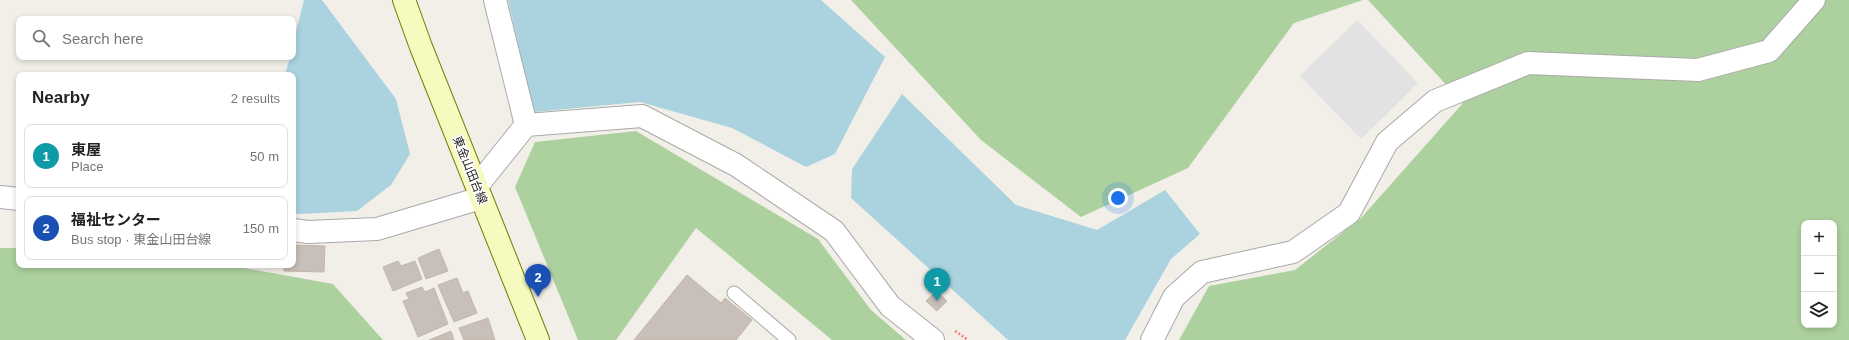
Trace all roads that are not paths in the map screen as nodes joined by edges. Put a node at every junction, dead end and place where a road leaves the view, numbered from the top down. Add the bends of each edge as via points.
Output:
1 (404, 0) edge
2 (495, 0) edge
3 (1814, 0) edge
4 (526, 125) junction
5 (479, 192) junction
6 (0, 197) edge
7 (16, 199) edge
8 (296, 230) edge
9 (734, 293) dead end
10 (538, 340) edge
11 (789, 340) edge
12 (933, 340) edge
13 (1152, 340) edge

1 - 5 main road, 東金山田台線
2 - 4 street
3 - 13 street via 1769,51 1698,70 1528,63 1435,101 1387,142 1349,213 1293,252 1202,272 1174,296
4 - 5 street
4 - 12 street via 642,116 729,162 834,231 890,306
5 - 8 street via 377,229
5 - 10 main road, 東金山田台線
6 - 7 street
9 - 11 lane

